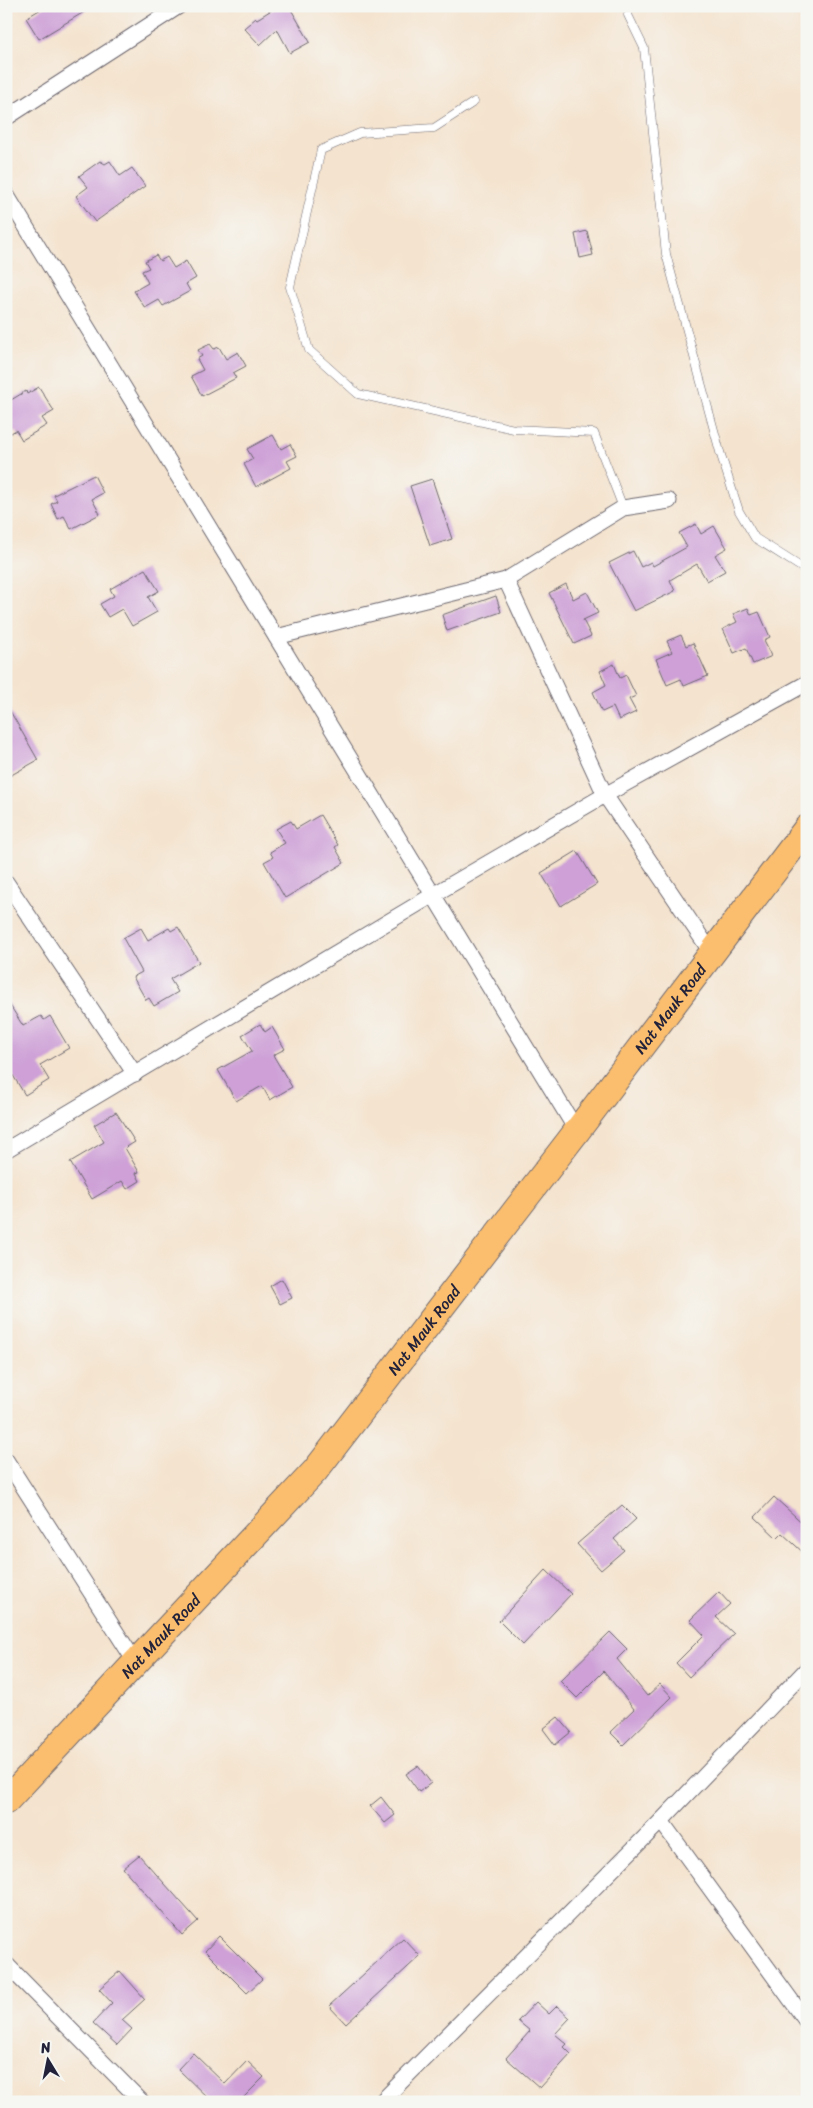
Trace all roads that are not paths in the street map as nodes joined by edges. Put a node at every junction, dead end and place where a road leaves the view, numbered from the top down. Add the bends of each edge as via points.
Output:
1 (179, 6) edge
2 (628, 15) dead end
3 (474, 102) dead end
4 (6, 118) edge
5 (6, 194) edge
6 (670, 501) dead end
7 (622, 505) dead end
8 (807, 571) edge
9 (506, 580) junction
10 (276, 637) junction
11 (807, 683) edge
12 (605, 796) junction
13 (807, 828) edge
14 (6, 882) edge
15 (433, 895) junction
16 (711, 952) junction
17 (135, 1074) junction
18 (577, 1131) junction
19 (6, 1150) edge
20 (6, 1460) edge
21 (136, 1664) junction
22 (807, 1669) edge
23 (6, 1801) edge
24 (660, 1821) junction
25 (6, 1964) edge
26 (807, 2022) edge
27 (142, 2102) edge
28 (381, 2102) edge

1 - 4 street
2 - 8 lane via 644,48 666,254 720,452 739,511 755,538
3 - 7 lane via 434,128 360,132 321,150 290,287 309,350 358,394 514,429 594,433
5 - 10 street
6 - 9 street via 623,508
9 - 10 street
9 - 12 street
10 - 15 street
11 - 12 street
12 - 15 street
12 - 16 street
13 - 16 highway, Nat Mauk Road
14 - 17 street
15 - 17 street
15 - 18 street
16 - 18 highway, Nat Mauk Road
17 - 19 street
18 - 21 highway, Nat Mauk Road via 315,1471
20 - 21 street
21 - 23 highway, Nat Mauk Road
22 - 24 street
24 - 26 street
24 - 28 street
25 - 27 street

